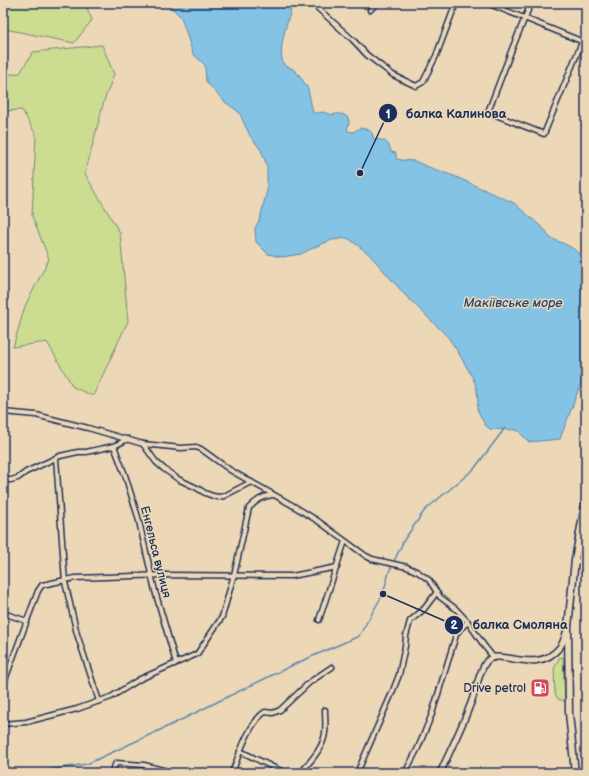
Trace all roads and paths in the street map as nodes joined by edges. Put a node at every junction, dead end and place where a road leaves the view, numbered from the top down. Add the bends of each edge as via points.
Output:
1 (377, 3) edge
2 (456, 3) edge
3 (487, 3) edge
4 (531, 3) edge
5 (313, 4) edge
6 (370, 10) dead end
7 (525, 18) junction
8 (584, 42) edge
9 (3, 412) edge
10 (128, 439) junction
11 (143, 444) junction
12 (114, 446) junction
13 (56, 458) junction
14 (3, 480) edge
15 (251, 482) junction
16 (274, 495) junction
17 (586, 500) edge
18 (345, 541) junction
19 (575, 560) junction
20 (586, 564) edge
21 (336, 568) junction
22 (151, 575) junction
23 (234, 575) junction
24 (65, 580) junction
25 (437, 592) junction
26 (3, 612) edge
27 (319, 620) dead end
28 (27, 621) junction
29 (468, 622) junction
30 (568, 627) junction
31 (494, 658) junction
32 (176, 663) junction
33 (332, 667) dead end
34 (3, 685) edge
35 (99, 701) junction
36 (325, 710) dead end
37 (3, 724) edge
38 (240, 751) junction
39 (111, 773) edge
40 (174, 773) edge
41 (232, 773) edge
42 (285, 773) edge
43 (301, 773) edge
44 (357, 773) edge
45 (405, 773) edge
46 (440, 773) edge
47 (575, 773) edge

1 - 6 street
2 - 5 street via 436,56 423,82 416,86 393,75 367,55
3 - 7 street
4 - 7 street
7 - 8 street
7 - 8 street via 488,112 544,134
9 - 10 street via 36,415
10 - 11 street
10 - 12 street
11 - 15 street via 196,447
11 - 15 street via 164,469 178,479 213,496 224,496
12 - 13 street
12 - 22 street, Енгельса вулиця via 138,517
13 - 14 street via 18,478
13 - 24 street
15 - 16 street
16 - 18 street via 318,521
16 - 23 street via 262,497 249,508
17 - 19 main road
18 - 21 street
18 - 25 street via 372,559 398,564 418,572 429,580
19 - 20 street
19 - 30 main road
21 - 23 street via 292,576
21 - 27 street
22 - 23 street
22 - 24 street
22 - 32 street, Енгельса вулиця
23 - 32 street via 222,617 197,654
24 - 28 street via 42,585
24 - 35 street via 77,634
25 - 29 street
25 - 44 street via 410,622 399,675
26 - 28 street
28 - 34 street
29 - 31 street
29 - 45 street via 456,635 432,714
30 - 31 street via 561,646 542,660 534,662
30 - 47 main road via 569,713
31 - 46 street via 487,660 482,669 468,710
32 - 35 street
33 - 38 street via 310,682 280,710 273,714 261,714 253,724
35 - 37 street via 26,722
36 - 43 street via 323,740 314,758
38 - 41 street
38 - 42 street
39 - 40 street via 116,763 144,765

